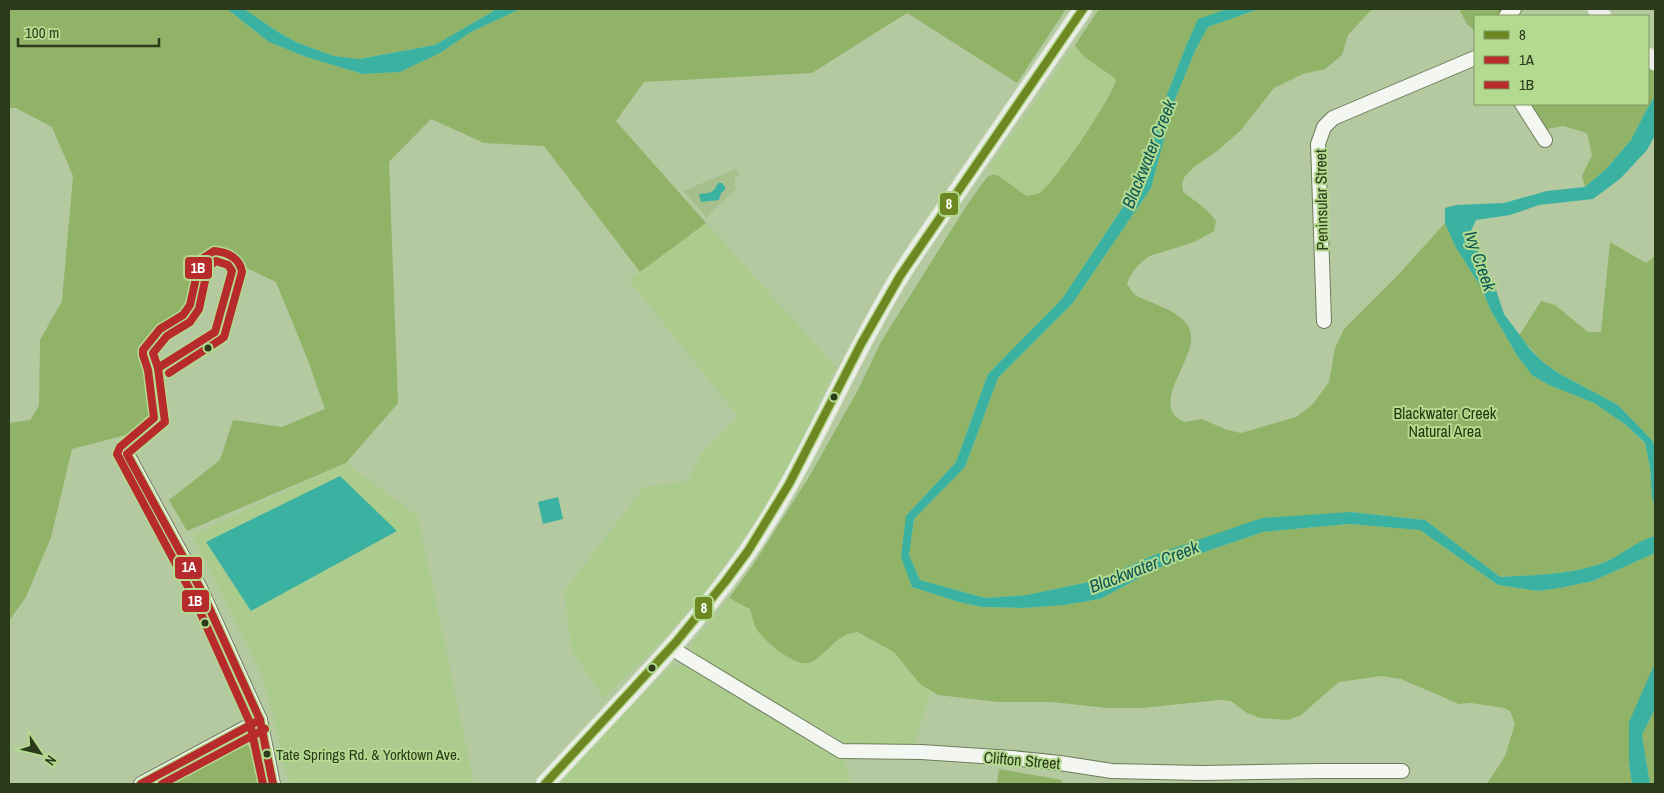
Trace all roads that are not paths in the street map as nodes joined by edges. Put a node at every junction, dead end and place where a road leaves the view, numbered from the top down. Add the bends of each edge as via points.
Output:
1 (1083, 9) edge
2 (1474, 58) edge
3 (1523, 105) edge
4 (1545, 140) dead end
5 (1324, 321) dead end
6 (127, 454) dead end
7 (671, 648) junction
8 (260, 720) junction
9 (1402, 772) dead end
10 (141, 784) edge
11 (273, 784) edge
12 (545, 784) edge

1 - 7 main road via 900,276 798,470 748,551
2 - 5 street, Peninsular Street via 1333,118 1324,127 1318,144
3 - 4 street
6 - 8 street via 201,590
7 - 9 street, Clifton Street via 841,751 921,752 1012,758 1122,771 1201,774
7 - 12 main road
8 - 10 street
8 - 11 street

